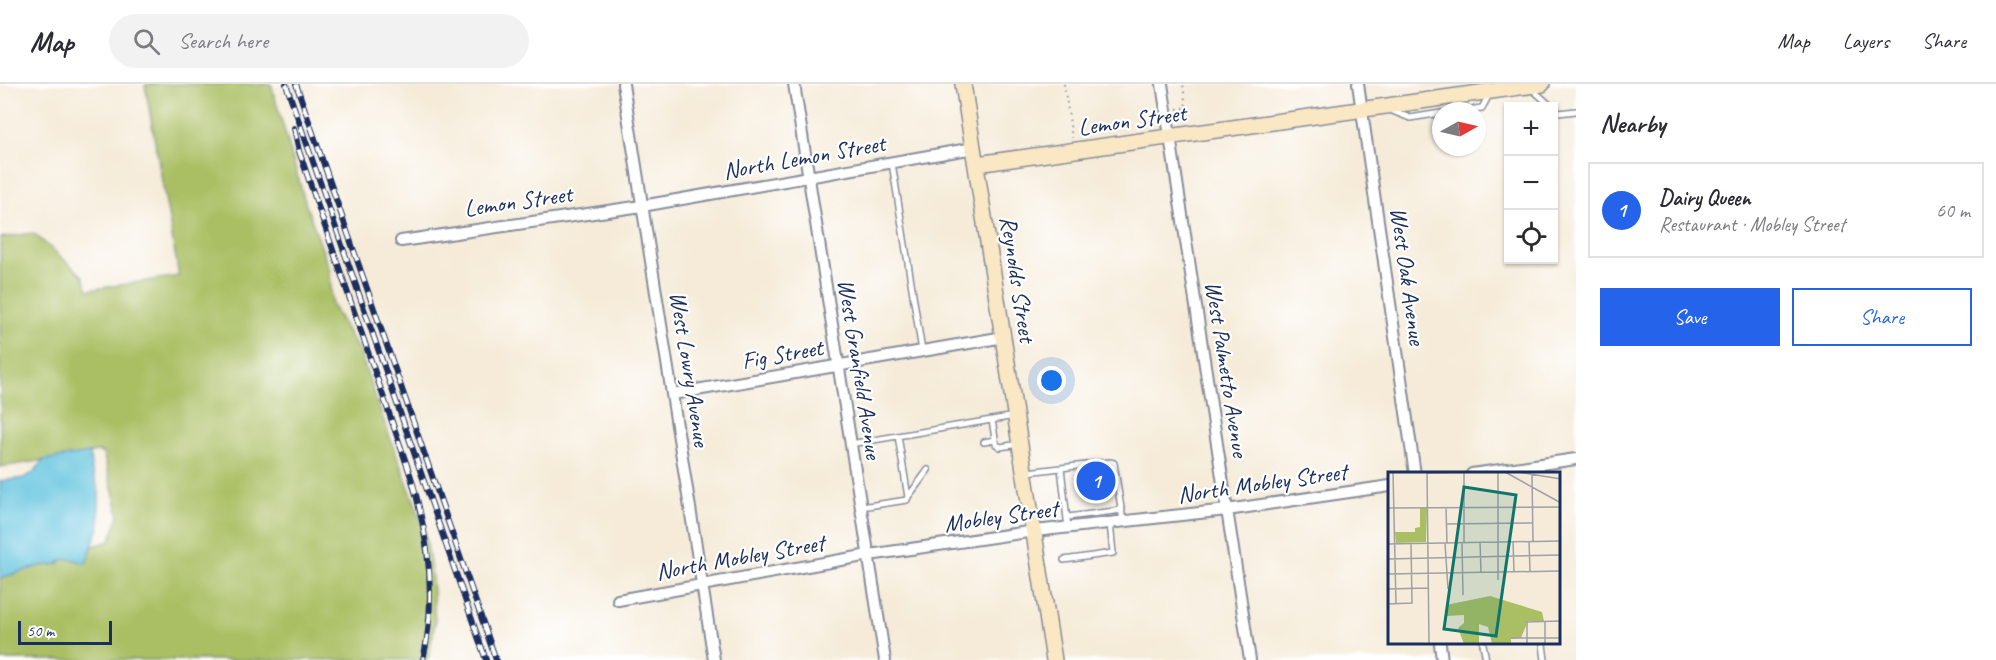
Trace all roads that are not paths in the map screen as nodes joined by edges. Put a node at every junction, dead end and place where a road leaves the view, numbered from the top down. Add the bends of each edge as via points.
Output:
1 (623, 84) edge
2 (794, 84) edge
3 (963, 84) edge
4 (1162, 84) edge
5 (1358, 84) edge
6 (1535, 85) edge
7 (1481, 90) edge
8 (1548, 102) edge
9 (1383, 107) junction
10 (1362, 110) junction
11 (1576, 111) edge
12 (1558, 113) edge
13 (1432, 114) edge
14 (1170, 138) junction
15 (974, 148) junction
16 (892, 163) junction
17 (976, 164) junction
18 (809, 178) junction
19 (642, 206) junction
20 (400, 241) dead end
21 (1004, 337) junction
22 (922, 351) junction
23 (838, 366) junction
24 (673, 394) junction
25 (1017, 416) junction
26 (992, 420) junction
27 (898, 436) junction
28 (995, 440) junction
29 (984, 442) dead end
30 (1021, 443) junction
31 (850, 444) junction
32 (1576, 459) edge
33 (1061, 468) junction
34 (928, 470) dead end
35 (1025, 472) junction
36 (1415, 472) edge
37 (1486, 472) edge
38 (1388, 486) edge
39 (908, 497) junction
40 (861, 507) junction
41 (1227, 510) junction
42 (1122, 516) junction
43 (1139, 520) joint
44 (1068, 523) junction
45 (1110, 523) junction
46 (1035, 531) junction
47 (869, 555) junction
48 (1064, 560) dead end
49 (703, 585) junction
50 (618, 600) dead end
51 (1440, 645) edge
52 (1483, 645) edge
53 (1543, 645) edge
54 (714, 660) edge
55 (885, 660) edge
56 (1054, 660) edge
57 (1250, 660) edge
58 (1442, 660) edge
59 (1486, 660) edge
60 (1545, 660) edge

1 - 19 street, West Lowry Avenue
2 - 18 street, West Granfield Avenue
3 - 15 main road, Reynolds Street
4 - 14 street, West Palmetto Avenue
5 - 10 street, West Oak Avenue
6 - 7 main road, Lemon Street
6 - 8 lane
7 - 9 main road, Lemon Street
9 - 10 main road, Lemon Street
9 - 13 lane via 1410,118
10 - 14 main road, Lemon Street
10 - 36 street, West Oak Avenue
11 - 12 lane
14 - 17 main road, Lemon Street
14 - 41 street, West Palmetto Avenue
15 - 16 street, North Lemon Street
15 - 17 main road, Reynolds Street
16 - 18 street, North Lemon Street
16 - 22 lane
17 - 21 main road, Reynolds Street
18 - 19 street, North Lemon Street
18 - 23 street, West Granfield Avenue
19 - 20 street, Lemon Street
19 - 24 street, West Lowry Avenue
21 - 22 street, Fig Street
21 - 25 main road, Reynolds Street
22 - 23 street, Fig Street
23 - 24 street, Fig Street
23 - 31 street, West Granfield Avenue
24 - 49 street, West Lowry Avenue
25 - 26 lane
25 - 30 main road, Reynolds Street
26 - 27 lane
26 - 28 lane
27 - 31 lane
27 - 39 lane
28 - 29 lane
28 - 30 lane via 1000,447
30 - 35 main road, Reynolds Street
31 - 40 street, West Granfield Avenue
32 - 37 street
33 - 35 lane
33 - 42 lane via 1114,463
33 - 44 lane
34 - 39 lane
35 - 46 main road, Reynolds Street
38 - 41 street, North Mobley Street
39 - 40 lane
40 - 47 street, West Granfield Avenue
41 - 43 street, North Mobley Street
41 - 57 street, West Palmetto Avenue
42 - 43 street, Mobley Street
42 - 44 lane
42 - 45 street, Mobley Street
44 - 45 street, Mobley Street
44 - 46 street, Mobley Street
45 - 48 lane via 1113,553
46 - 47 street, Mobley Street
46 - 56 main road, Reynolds Street
47 - 49 street, North Mobley Street
47 - 55 street, West Granfield Avenue
49 - 50 street, North Mobley Street
49 - 54 street, West Lowry Avenue
51 - 58 street
52 - 59 lane
53 - 60 lane

